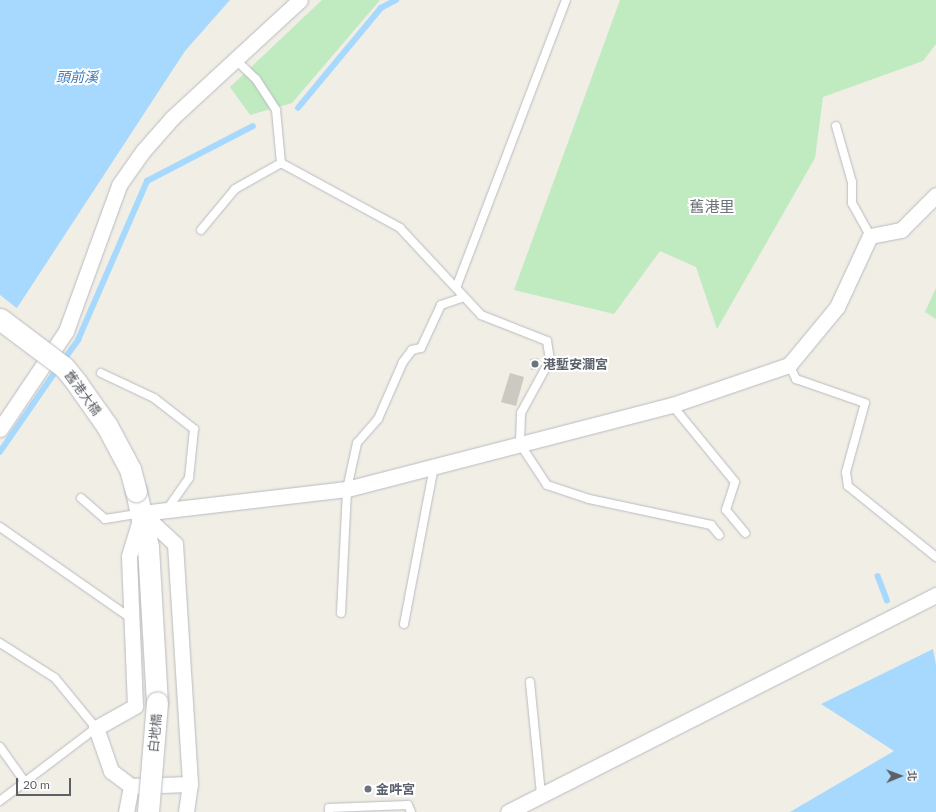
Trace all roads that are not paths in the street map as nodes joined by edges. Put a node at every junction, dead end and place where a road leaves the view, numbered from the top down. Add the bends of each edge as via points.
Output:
1 (300, 0) edge
2 (566, 0) edge
3 (235, 59) junction
4 (836, 126) dead end
5 (281, 163) junction
6 (936, 195) edge
7 (201, 230) dead end
8 (870, 236) junction
9 (456, 288) junction
10 (464, 297) junction
11 (0, 319) edge
12 (789, 365) junction
13 (101, 373) dead end
14 (672, 405) junction
15 (0, 429) edge
16 (520, 444) junction
17 (434, 466) junction
18 (347, 489) junction
19 (81, 498) dead end
20 (166, 511) junction
21 (142, 513) junction
22 (0, 527) edge
23 (745, 533) dead end
24 (719, 535) dead end
25 (936, 557) edge
26 (936, 595) edge
27 (341, 613) dead end
28 (129, 617) junction
29 (404, 624) dead end
30 (0, 643) edge
31 (530, 682) dead end
32 (96, 728) junction
33 (0, 748) edge
34 (25, 782) junction
35 (190, 784) junction
36 (131, 786) junction
37 (541, 796) junction
38 (0, 801) edge
39 (126, 812) edge
40 (148, 812) edge
41 (186, 812) edge
42 (329, 812) edge
43 (411, 812) edge
44 (508, 812) edge

1 - 3 street
2 - 9 lane
3 - 5 lane via 256,79 276,110
3 - 15 street via 172,118 120,185 66,331
4 - 8 lane via 852,182 852,203
5 - 7 lane via 235,189
5 - 9 lane via 400,228
6 - 8 street via 901,230
8 - 12 street via 837,307
9 - 10 lane
10 - 16 lane via 481,315 547,341 550,360 522,413
10 - 18 lane via 441,305 421,348 412,350 403,362 378,419 357,443
11 - 21 main road, 舊港大橋, bridge via 64,367 76,382 107,426 130,468
12 - 14 street
12 - 25 lane via 796,378 865,402 846,472 848,486
13 - 20 lane via 154,398 194,429 189,478
14 - 16 street
14 - 23 lane via 735,482 726,510
16 - 17 street
16 - 24 lane via 547,484 589,499 711,525
17 - 18 street
17 - 29 lane
18 - 20 street
18 - 27 lane
19 - 21 lane via 105,519
20 - 21 street
21 - 28 street via 129,556
21 - 35 street via 175,544
21 - 40 main road, 白地橋, bridge via 148,547 157,702
22 - 28 lane
26 - 37 street
28 - 32 street via 135,706
30 - 32 lane via 55,678
31 - 37 lane
32 - 34 lane
32 - 36 street via 111,771
33 - 34 lane
34 - 38 lane
35 - 36 street
35 - 41 street
36 - 39 street
37 - 44 street
42 - 43 lane via 329,808 408,805

